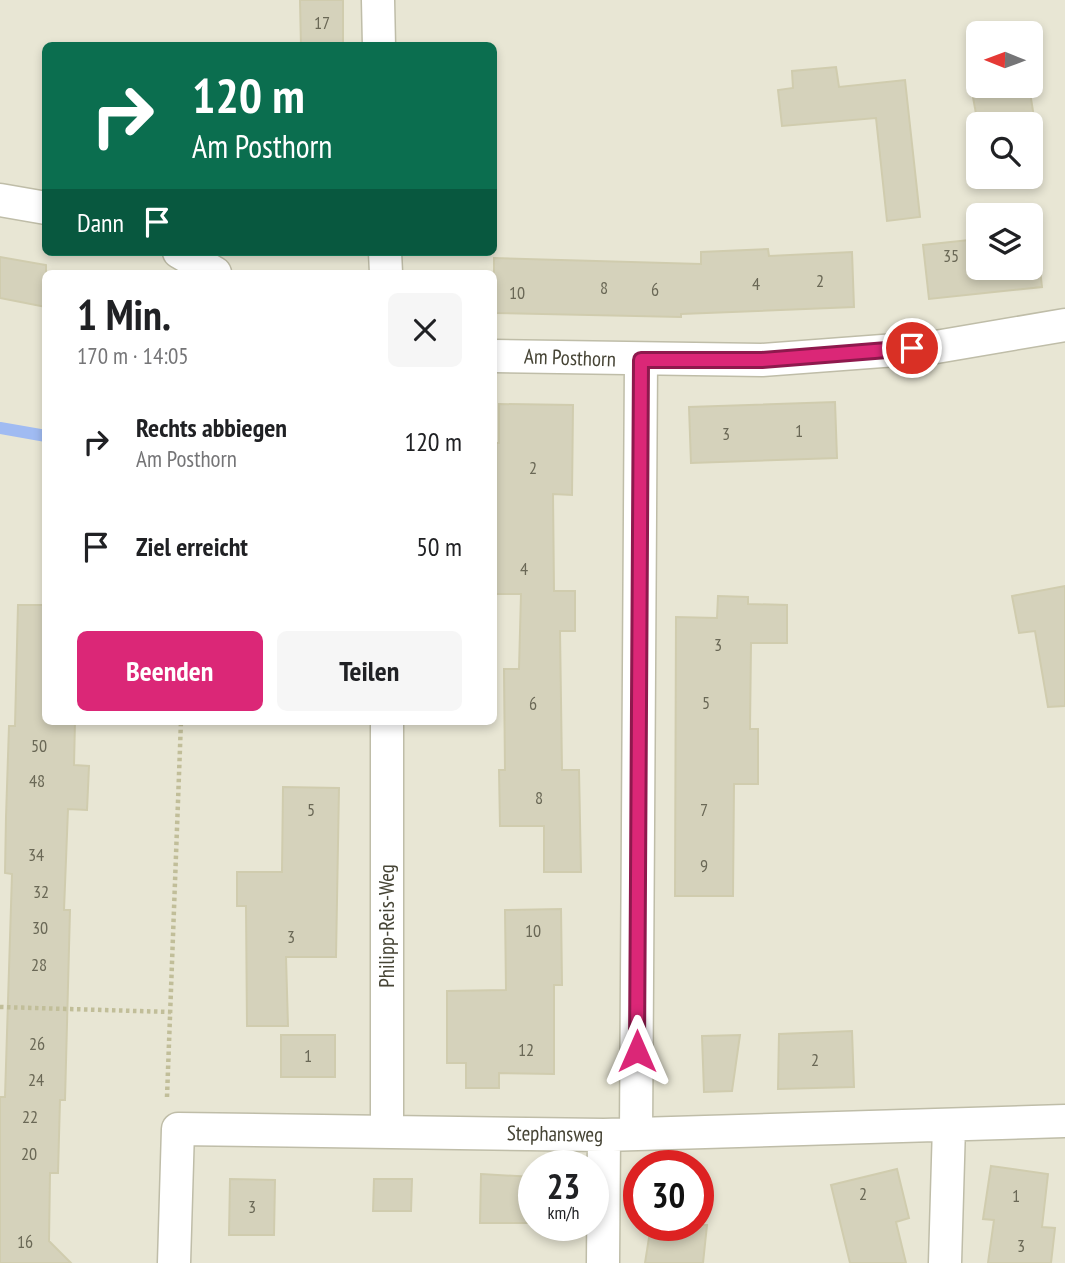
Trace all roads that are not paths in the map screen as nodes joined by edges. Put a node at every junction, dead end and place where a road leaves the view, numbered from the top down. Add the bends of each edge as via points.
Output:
1 (378, 0) edge
2 (379, 42) edge
3 (0, 200) edge
4 (42, 207) edge
5 (186, 256) edge
6 (210, 270) edge
7 (1065, 325) edge
8 (497, 356) edge
9 (641, 360) junction
10 (387, 725) edge
11 (1065, 1121) edge
12 (949, 1126) junction
13 (387, 1131) junction
14 (636, 1133) junction
15 (604, 1135) junction
16 (174, 1263) edge
17 (603, 1263) edge
18 (945, 1263) edge

1 - 2 street
3 - 4 street
5 - 6 street
7 - 9 street, Am Posthorn via 936,346 762,360
8 - 9 street, Am Posthorn
9 - 14 street
10 - 13 street, Philipp-Reis-Weg
11 - 12 street, Stephansweg
12 - 14 street, Stephansweg
12 - 18 street
13 - 15 street, Stephansweg
13 - 16 street, Stephansweg via 178,1129
14 - 15 street, Stephansweg
15 - 17 street

